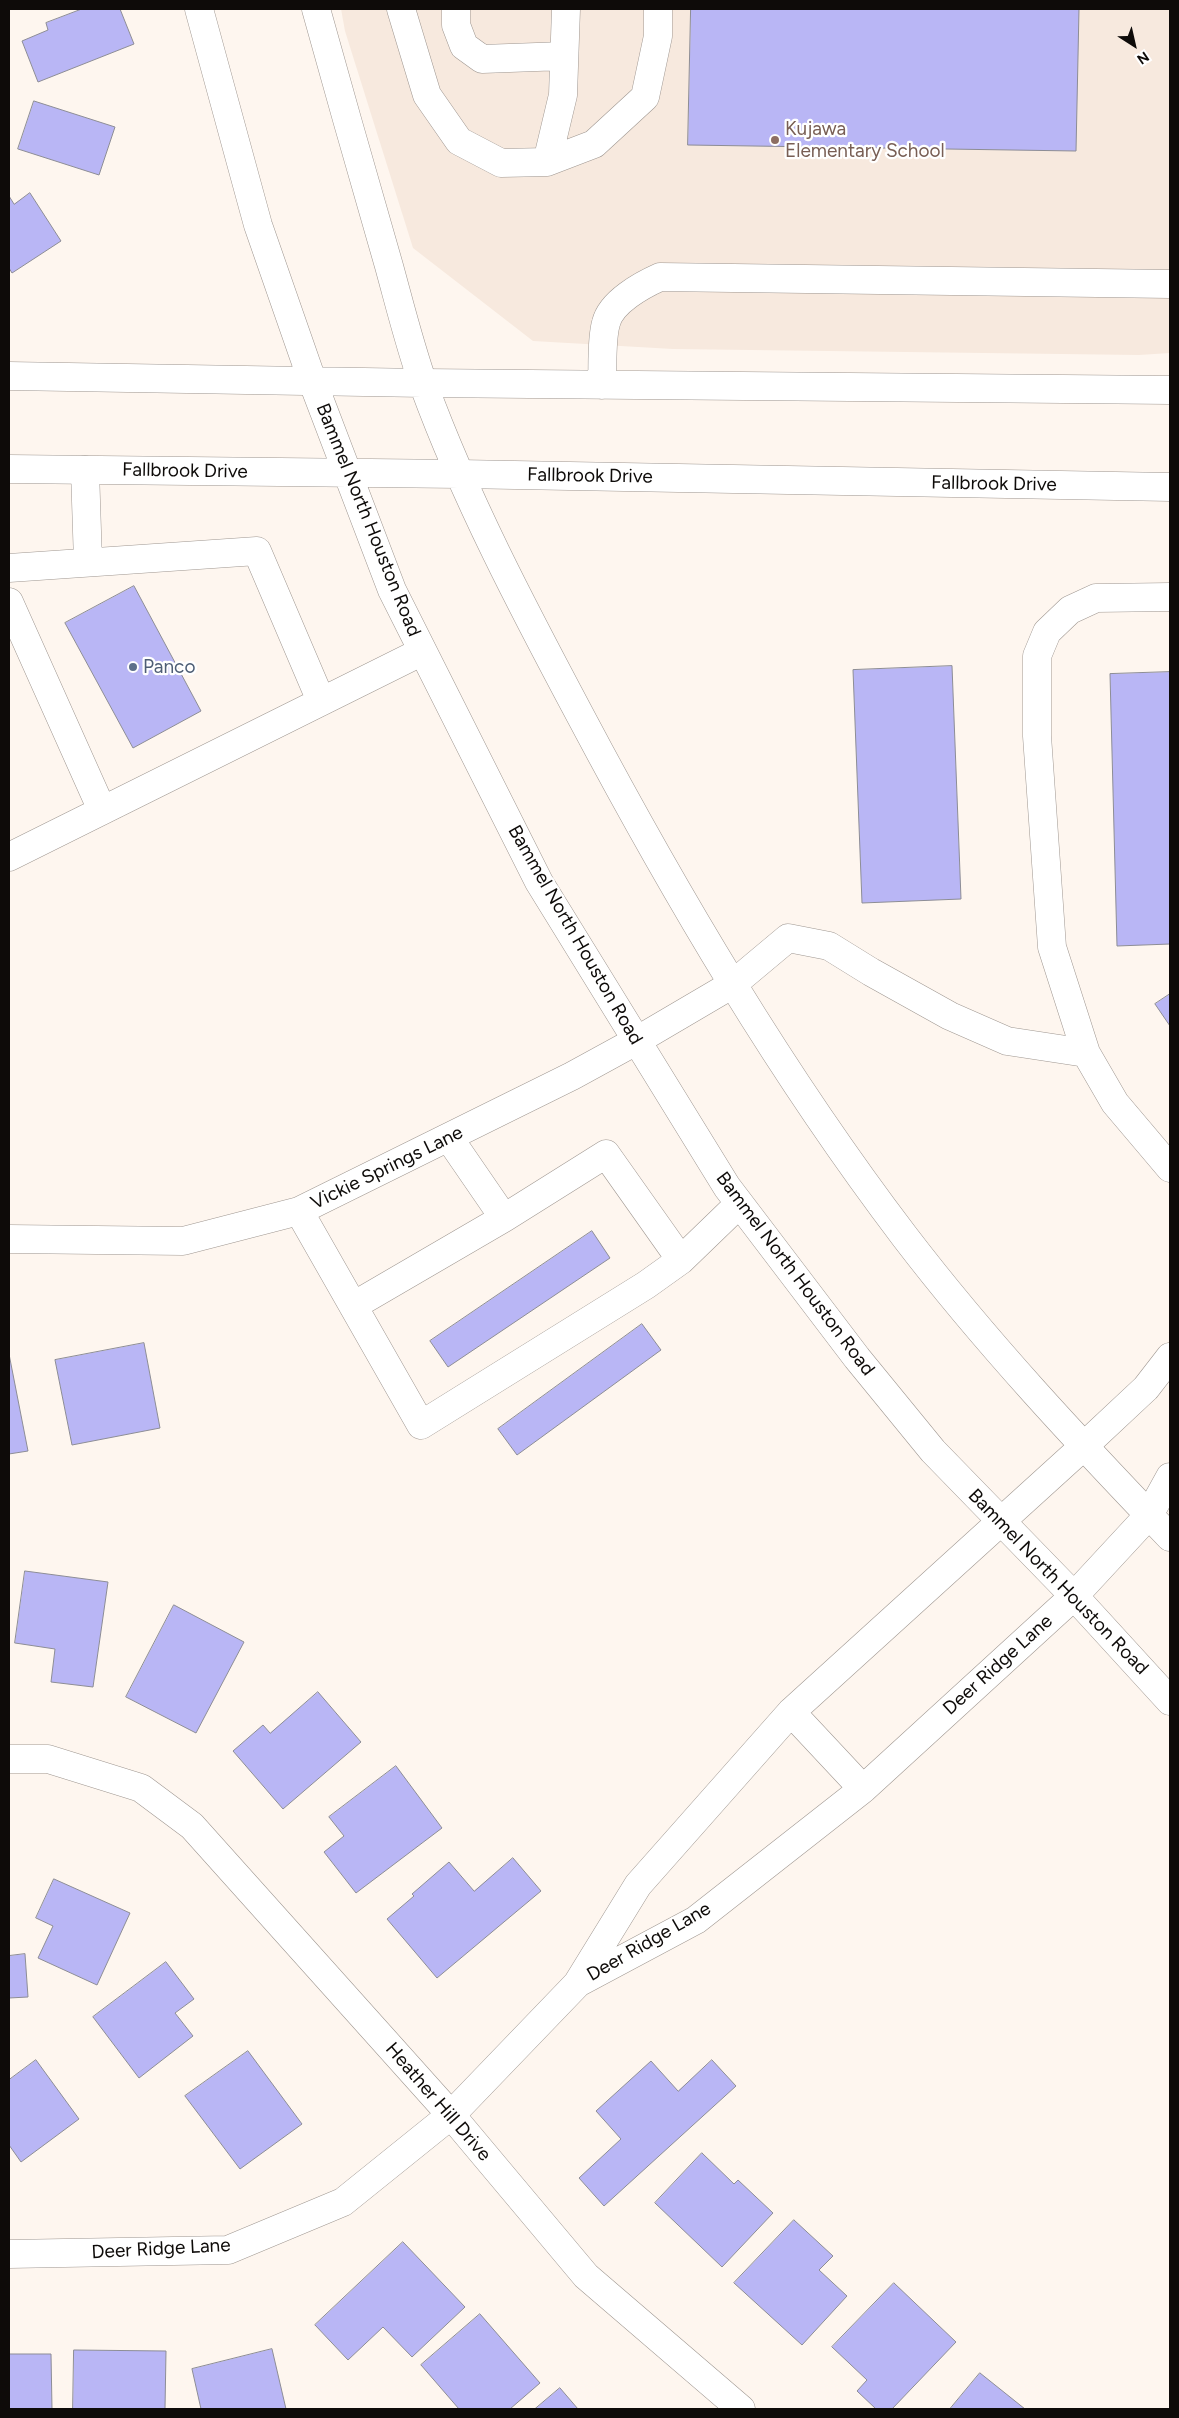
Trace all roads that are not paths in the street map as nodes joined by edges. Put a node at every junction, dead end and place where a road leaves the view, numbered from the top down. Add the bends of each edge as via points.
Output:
1 (199, 9) edge
2 (316, 9) edge
3 (401, 9) edge
4 (456, 9) edge
5 (566, 9) edge
6 (658, 9) edge
7 (564, 56) junction
8 (547, 162) junction
9 (1170, 284) edge
10 (9, 376) edge
11 (312, 380) junction
12 (423, 383) junction
13 (602, 385) junction
14 (1170, 390) edge
15 (9, 469) edge
16 (85, 470) junction
17 (348, 473) junction
18 (460, 474) junction
19 (1170, 487) edge
20 (88, 562) junction
21 (9, 568) edge
22 (1170, 597) edge
23 (9, 602) edge
24 (421, 652) junction
25 (321, 701) junction
26 (102, 810) junction
27 (9, 857) edge
28 (733, 984) junction
29 (636, 1041) junction
30 (1086, 1053) junction
31 (448, 1138) junction
32 (1170, 1168) edge
33 (739, 1204) junction
34 (300, 1211) junction
35 (504, 1218) junction
36 (9, 1239) edge
37 (681, 1260) junction
38 (353, 1306) junction
39 (1170, 1357) edge
40 (1084, 1446) junction
41 (1170, 1477) edge
42 (1149, 1515) junction
43 (1001, 1521) junction
44 (1170, 1537) edge
45 (1074, 1596) junction
46 (1170, 1701) edge
47 (791, 1712) junction
48 (9, 1759) edge
49 (863, 1789) junction
50 (577, 1984) junction
51 (451, 2115) junction
52 (9, 2254) edge
53 (741, 2409) edge

1 - 11 street, Bammel North Houston Road via 258,225
2 - 12 street
3 - 8 street via 427,95 459,141 501,163
4 - 7 street via 456,25 464,46 482,59
5 - 7 street
6 - 8 street via 658,36 646,97 594,144
7 - 8 street via 563,95
9 - 13 street via 660,277 636,288 606,322
10 - 11 street
11 - 12 street
11 - 17 street, Bammel North Houston Road
12 - 13 street
12 - 18 street
13 - 14 street
15 - 16 street, Fallbrook Drive
16 - 17 street, Fallbrook Drive
16 - 20 street
17 - 18 street, Fallbrook Drive
17 - 24 street, Bammel North Houston Road via 392,590
18 - 19 street, Fallbrook Drive
18 - 28 street via 548,654 638,825
20 - 21 street
20 - 25 street via 257,551
22 - 30 street via 1096,598 1070,610 1048,632 1038,656 1037,736 1052,946
23 - 26 street
24 - 25 street
24 - 29 street, Bammel North Houston Road via 539,882
25 - 26 street
26 - 27 street
28 - 29 street, Vickie Springs Lane
28 - 30 street, Vickie Springs Lane via 788,938 829,946 942,1012 1007,1041
28 - 40 street via 822,1123 906,1239 1020,1376
29 - 31 street, Vickie Springs Lane
29 - 33 street, Bammel North Houston Road
30 - 32 street via 1115,1103
31 - 34 street, Vickie Springs Lane
31 - 35 street
33 - 37 street
33 - 43 street, Bammel North Houston Road via 933,1451
34 - 36 street, Vickie Springs Lane via 184,1241
34 - 38 street
35 - 37 street via 606,1154
35 - 38 street
37 - 38 street via 421,1425
39 - 40 street, Deer Ridge Lane via 1146,1388
40 - 42 street
40 - 43 street, Deer Ridge Lane
41 - 42 street, Deer Ridge Lane
42 - 44 street
42 - 45 street, Deer Ridge Lane
43 - 45 street, Bammel North Houston Road
43 - 47 street, Deer Ridge Lane
45 - 46 street, Bammel North Houston Road
45 - 49 street, Deer Ridge Lane
47 - 49 street
47 - 50 street, Deer Ridge Lane via 638,1885
48 - 51 street, Heather Hill Drive via 48,1759 141,1788 192,1826
49 - 50 street, Deer Ridge Lane via 696,1920
50 - 51 street, Deer Ridge Lane
51 - 52 street, Deer Ridge Lane via 344,2202 228,2250
51 - 53 street, Heather Hill Drive via 586,2276

